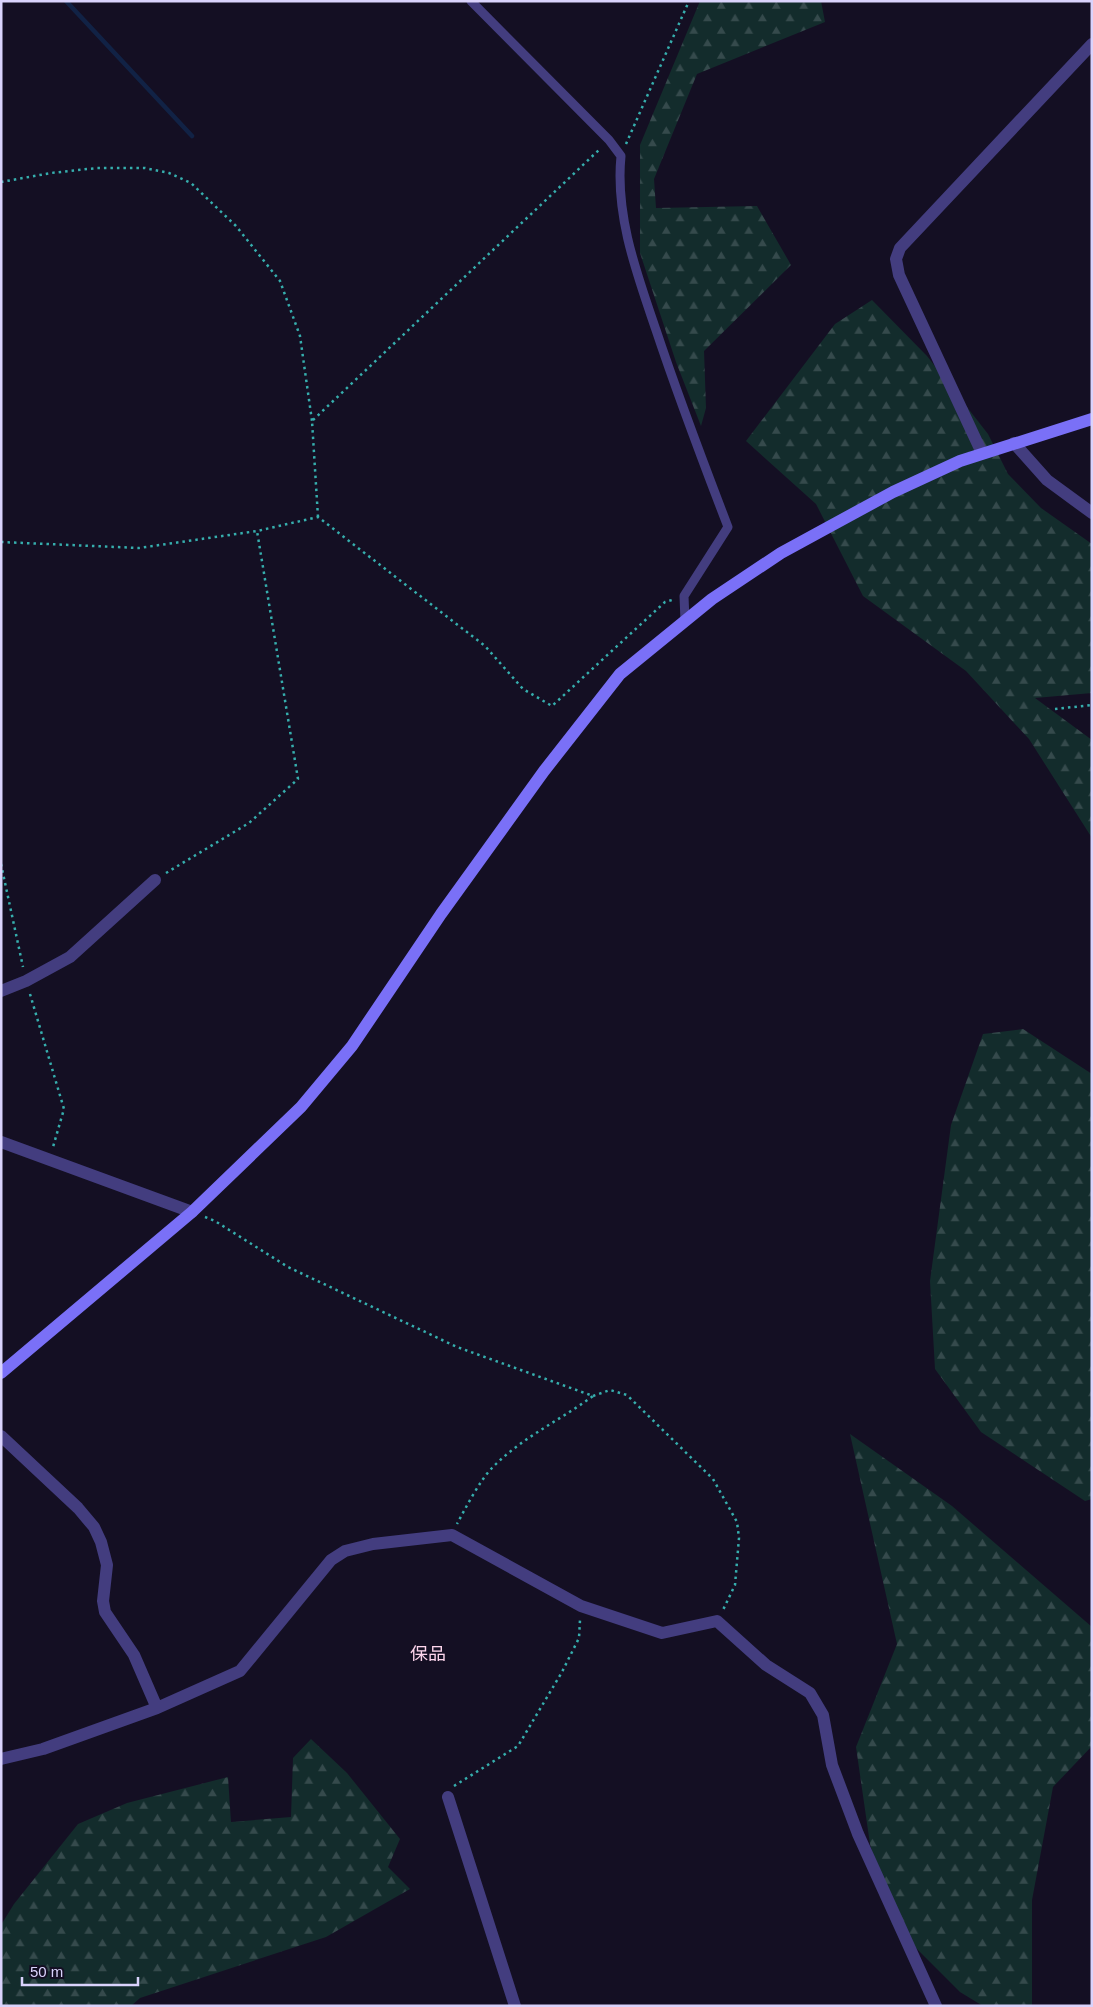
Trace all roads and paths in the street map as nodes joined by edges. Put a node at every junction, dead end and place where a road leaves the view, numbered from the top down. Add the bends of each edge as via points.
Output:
1 (472, 1) edge
2 (689, 1) edge
3 (1092, 44) edge
4 (609, 140) junction
5 (620, 156) junction
6 (1, 182) edge
7 (1092, 418) edge
8 (312, 421) junction
9 (1014, 443) junction
10 (982, 453) junction
11 (1092, 513) edge
12 (318, 517) junction
13 (257, 531) junction
14 (1, 542) edge
15 (684, 596) junction
16 (684, 621) junction
17 (1092, 705) edge
18 (1055, 709) dead end
19 (1, 864) edge
20 (155, 880) joint
21 (26, 981) junction
22 (1, 991) edge
23 (1, 1142) edge
24 (50, 1160) junction
25 (192, 1212) junction
26 (1, 1373) edge
27 (593, 1396) junction
28 (1, 1436) edge
29 (452, 1535) junction
30 (581, 1606) junction
31 (718, 1620) junction
32 (157, 1708) junction
33 (1, 1759) edge
34 (448, 1797) joint
35 (515, 2006) edge
36 (936, 2006) edge

1 - 4 lane
2 - 5 path
3 - 10 street via 900,248 896,259 899,275
4 - 5 lane
4 - 8 path
5 - 15 lane via 623,219 633,262 678,397 728,527
6 - 8 path via 97,168 145,168 169,173 192,183 236,226 280,281 300,336
7 - 9 street
8 - 12 path
9 - 10 street
9 - 11 street via 1047,480
10 - 16 street via 892,492 781,553
12 - 13 path
12 - 15 path via 485,646 523,689 552,706 665,602
13 - 14 path via 139,548
13 - 20 path via 298,779 249,823
15 - 16 lane
16 - 25 street via 620,674 579,726 441,914 352,1046 301,1107
17 - 18 path
19 - 21 path
20 - 21 street via 70,957
21 - 22 street
21 - 24 path via 64,1109
23 - 24 street
24 - 25 street
25 - 26 street
25 - 27 path via 215,1221 288,1267 457,1347
27 - 29 path via 563,1418 526,1438 490,1469
27 - 31 path via 610,1390 627,1395 713,1479 723,1496 737,1522 739,1545 735,1585
28 - 32 street via 94,1527 107,1565 105,1612 134,1655
29 - 30 street
29 - 32 street via 373,1544 345,1551 331,1560 240,1671
30 - 31 street via 662,1633
30 - 34 path via 579,1638 518,1746 456,1784
31 - 36 street via 766,1665 810,1693 824,1715 832,1765 858,1834
32 - 33 street via 43,1749
34 - 35 street

